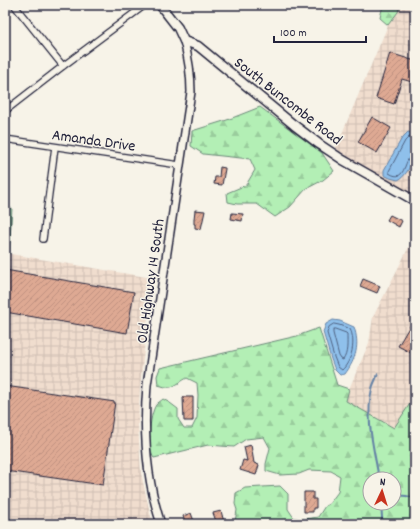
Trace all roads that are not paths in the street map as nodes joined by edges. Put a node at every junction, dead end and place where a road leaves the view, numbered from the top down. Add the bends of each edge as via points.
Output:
1 (14, 5) edge
2 (145, 5) edge
3 (160, 5) edge
4 (184, 42) junction
5 (63, 66) junction
6 (5, 110) edge
7 (5, 139) edge
8 (55, 147) junction
9 (179, 165) junction
10 (415, 201) edge
11 (43, 239) dead end
12 (161, 524) edge

1 - 5 street
2 - 5 street
3 - 4 main road via 178,28
4 - 9 street, Old Highway 14 South via 189,58 190,92
4 - 10 main road, South Buncombe Road via 198,46 319,144
5 - 6 street
7 - 8 street, Amanda Drive
8 - 9 street, Amanda Drive
8 - 11 street
9 - 12 street, Old Highway 14 South via 146,403 147,460 153,498

